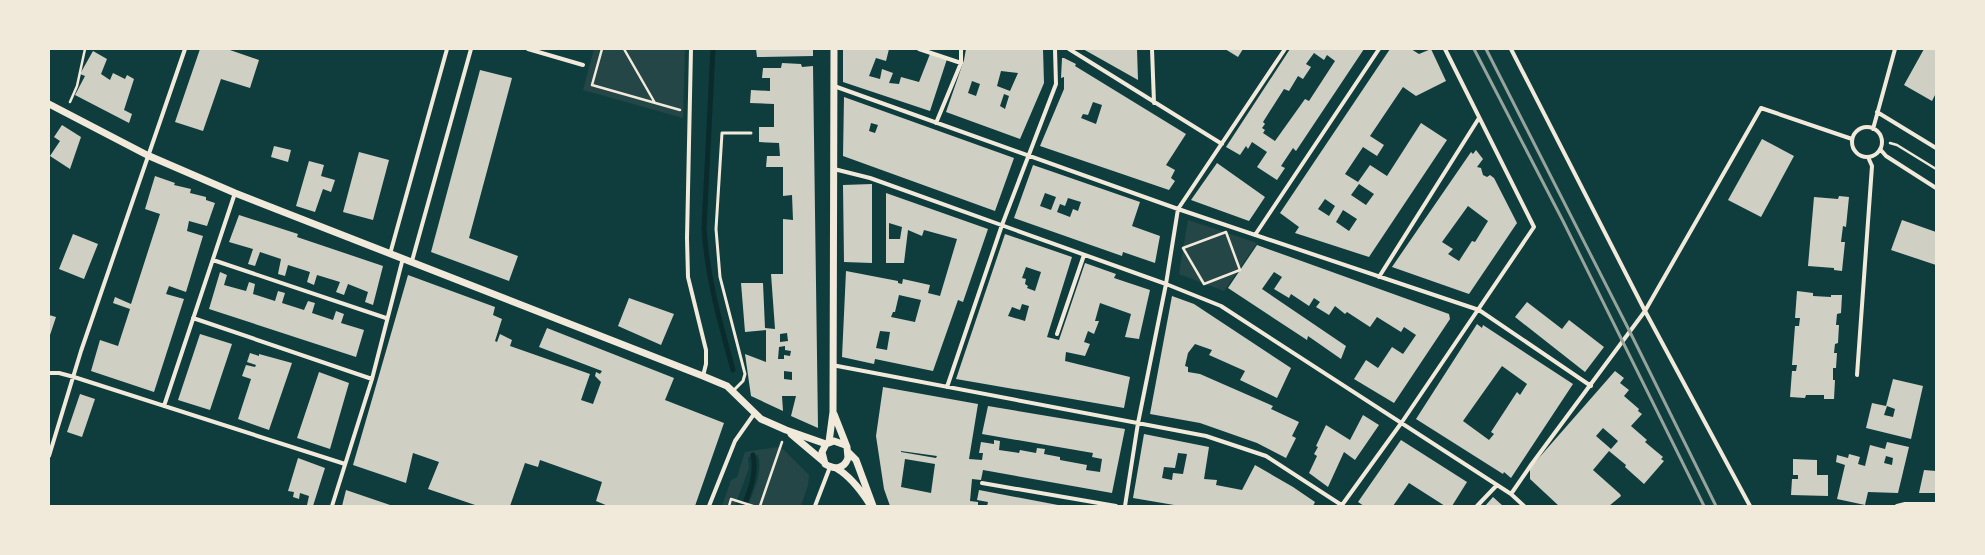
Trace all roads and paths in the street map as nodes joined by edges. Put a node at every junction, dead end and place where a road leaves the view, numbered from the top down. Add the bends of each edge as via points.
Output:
1 (85, 49) edge
2 (185, 49) edge
3 (447, 49) edge
4 (471, 49) edge
5 (528, 49) edge
6 (602, 49) edge
7 (624, 49) edge
8 (691, 49) edge
9 (834, 49) edge
10 (919, 49) edge
11 (961, 49) edge
12 (1055, 49) edge
13 (1069, 49) edge
14 (1152, 49) edge
15 (1285, 49) edge
16 (1379, 49) edge
17 (1445, 49) edge
18 (1511, 49) edge
19 (1895, 49) edge
20 (961, 63) junction
21 (583, 65) dead end
22 (834, 86) junction
23 (1154, 103) junction
24 (49, 104) edge
25 (655, 104) junction
26 (690, 112) junction
27 (1877, 112) junction
28 (66, 113) junction
29 (1479, 118) junction
30 (936, 123) junction
31 (1873, 129) junction
32 (751, 133) dead end
33 (1852, 139) junction
34 (1881, 140) junction
35 (1222, 144) junction
36 (1936, 148) edge
37 (1880, 149) junction
38 (147, 155) junction
39 (1029, 156) junction
40 (1868, 157) junction
41 (834, 169) junction
42 (1936, 169) edge
43 (1936, 188) edge
44 (235, 193) junction
45 (1178, 209) junction
46 (1002, 225) junction
47 (1226, 232) joint
48 (1256, 235) junction
49 (390, 254) junction
50 (1084, 255) junction
51 (403, 258) junction
52 (213, 260) junction
53 (412, 262) junction
54 (1379, 277) junction
55 (1166, 284) junction
56 (1479, 310) junction
57 (1645, 311) junction
58 (193, 318) junction
59 (386, 318) junction
60 (1057, 334) dead end
61 (832, 365) junction
62 (49, 373) edge
63 (1857, 375) dead end
64 (702, 376) junction
65 (74, 377) junction
66 (372, 379) junction
67 (1591, 386) junction
68 (947, 387) junction
69 (732, 391) junction
70 (164, 406) junction
71 (833, 412) junction
72 (754, 414) junction
73 (1402, 422) junction
74 (1138, 424) junction
75 (786, 430) junction
76 (828, 443) junction
77 (845, 445) junction
78 (848, 452) junction
79 (49, 456) edge
80 (823, 461) junction
81 (345, 464) junction
82 (833, 468) junction
83 (982, 483) dead end
84 (1497, 485) junction
85 (1511, 494) junction
86 (1936, 504) edge
87 (1342, 505) edge
88 (332, 506) edge
89 (709, 506) edge
90 (728, 506) edge
91 (752, 506) edge
92 (760, 506) edge
93 (815, 506) edge
94 (872, 506) edge
95 (1116, 506) edge
96 (1125, 506) edge
97 (1477, 506) edge
98 (1524, 506) edge
99 (1750, 506) edge
100 (1897, 506) edge

1 - 28 path
2 - 38 street
3 - 49 street
4 - 53 street
5 - 21 street
6 - 25 path via 592,85
7 - 25 path
8 - 26 street
9 - 22 street
10 - 20 street
11 - 20 street
12 - 39 street via 1056,84
13 - 23 street
14 - 23 street
15 - 35 street
16 - 48 street
17 - 29 street
18 - 57 street
19 - 27 street
20 - 30 street
22 - 30 street
22 - 41 street
23 - 35 street
24 - 28 street
25 - 26 path
26 - 64 street via 688,277 706,350 706,364
27 - 31 street
27 - 36 street
28 - 38 street
29 - 54 street
29 - 56 street via 1534,227
30 - 39 street
31 - 33 street via 1860,129
31 - 34 street via 1880,135
32 - 69 lane via 722,132 716,229 720,276 745,374 743,381
33 - 40 street via 1856,152
33 - 57 street via 1761,108
34 - 37 street
34 - 42 path via 1897,145
35 - 45 street
37 - 40 street
37 - 43 street via 1892,160
38 - 44 street
38 - 65 street
39 - 45 street
39 - 46 street
40 - 63 street via 1872,166
41 - 46 street via 870,178
41 - 61 street
44 - 49 street
44 - 52 street
45 - 48 street
45 - 55 street
46 - 50 street
46 - 68 street
47 - 47 path via 1184,248 1204,284 1240,270
48 - 54 street
49 - 51 street
50 - 55 street
50 - 60 street
51 - 53 street
51 - 59 street
52 - 58 street
52 - 59 street
53 - 64 street
54 - 56 street
55 - 73 street via 1221,306
55 - 74 street
56 - 67 street
56 - 73 street
57 - 67 street
57 - 99 street
58 - 66 street
58 - 70 street
59 - 66 street
61 - 68 street
61 - 71 street
62 - 65 street
64 - 69 street via 727,386
65 - 70 street
65 - 79 street
66 - 81 street
67 - 85 street
68 - 74 street
69 - 72 street
70 - 81 street
71 - 76 street
71 - 77 street
72 - 75 street
72 - 89 street via 735,441
73 - 84 street
73 - 87 street
74 - 87 street via 1206,436 1266,456
74 - 96 street
75 - 76 street
75 - 80 street
75 - 92 path
76 - 77 street via 839,441
76 - 80 street via 822,452
77 - 78 street
78 - 82 street via 846,462
78 - 94 street via 856,460
80 - 82 street
81 - 88 street
82 - 93 street
82 - 94 street via 845,473
83 - 95 street
84 - 85 street
84 - 97 street
85 - 98 street
86 - 100 street
90 - 91 path via 731,499

